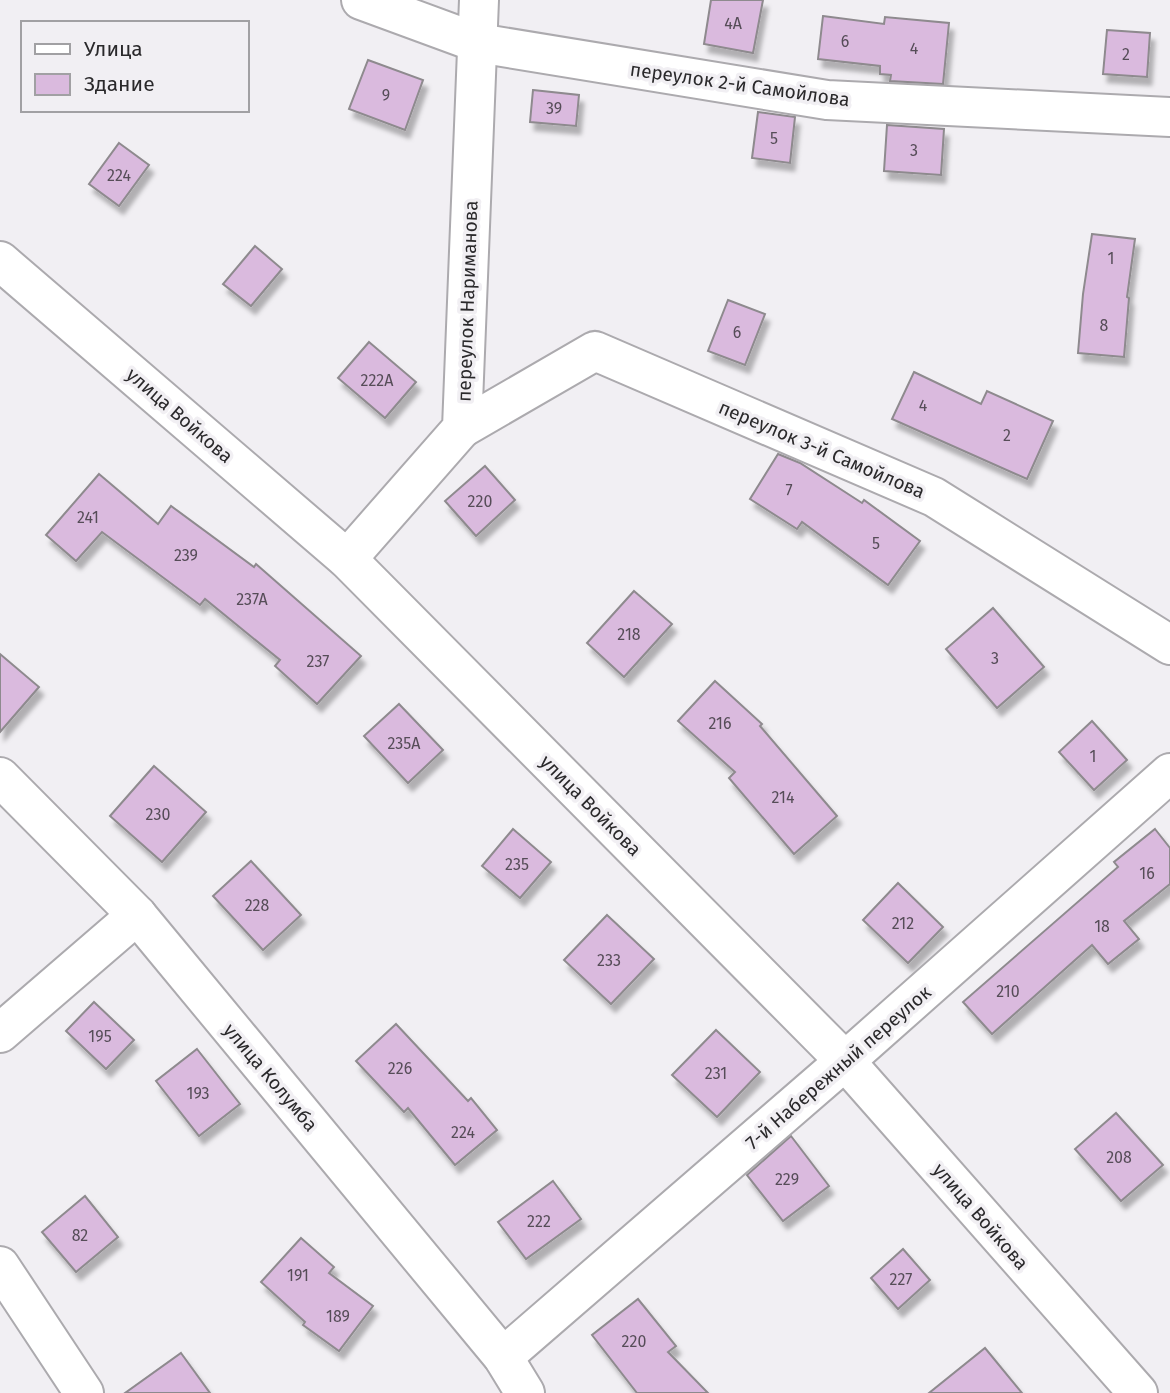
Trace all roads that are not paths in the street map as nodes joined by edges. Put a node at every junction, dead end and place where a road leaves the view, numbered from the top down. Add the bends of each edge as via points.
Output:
1 (361, 0) edge
2 (479, 0) edge
3 (478, 43) junction
4 (1170, 117) edge
5 (0, 261) edge
6 (463, 428) junction
7 (347, 559) junction
8 (1170, 645) edge
9 (1170, 773) edge
10 (0, 777) edge
11 (137, 915) junction
12 (0, 1033) edge
13 (845, 1061) junction
14 (0, 1266) edge
15 (503, 1357) junction
16 (84, 1393) edge
17 (525, 1393) edge
18 (1138, 1393) edge

1 - 3 street, переулок 2-й Самойлова
2 - 3 street, переулок Нариманова
3 - 4 street, переулок 2-й Самойлова via 827,100
3 - 6 street, переулок Нариманова
5 - 7 street, улица Войкова
6 - 7 street, переулок Нариманова
6 - 8 street, переулок 3-й Самойлова via 594,351 934,497
7 - 13 street, улица Войкова
9 - 13 street, 7-й Набережный переулок
10 - 11 street, улица Колумба
11 - 12 street
11 - 15 street, улица Колумба
13 - 15 street, 7-й Набережный переулок
13 - 18 street, улица Войкова
14 - 16 street
15 - 17 street, улица Колумба

